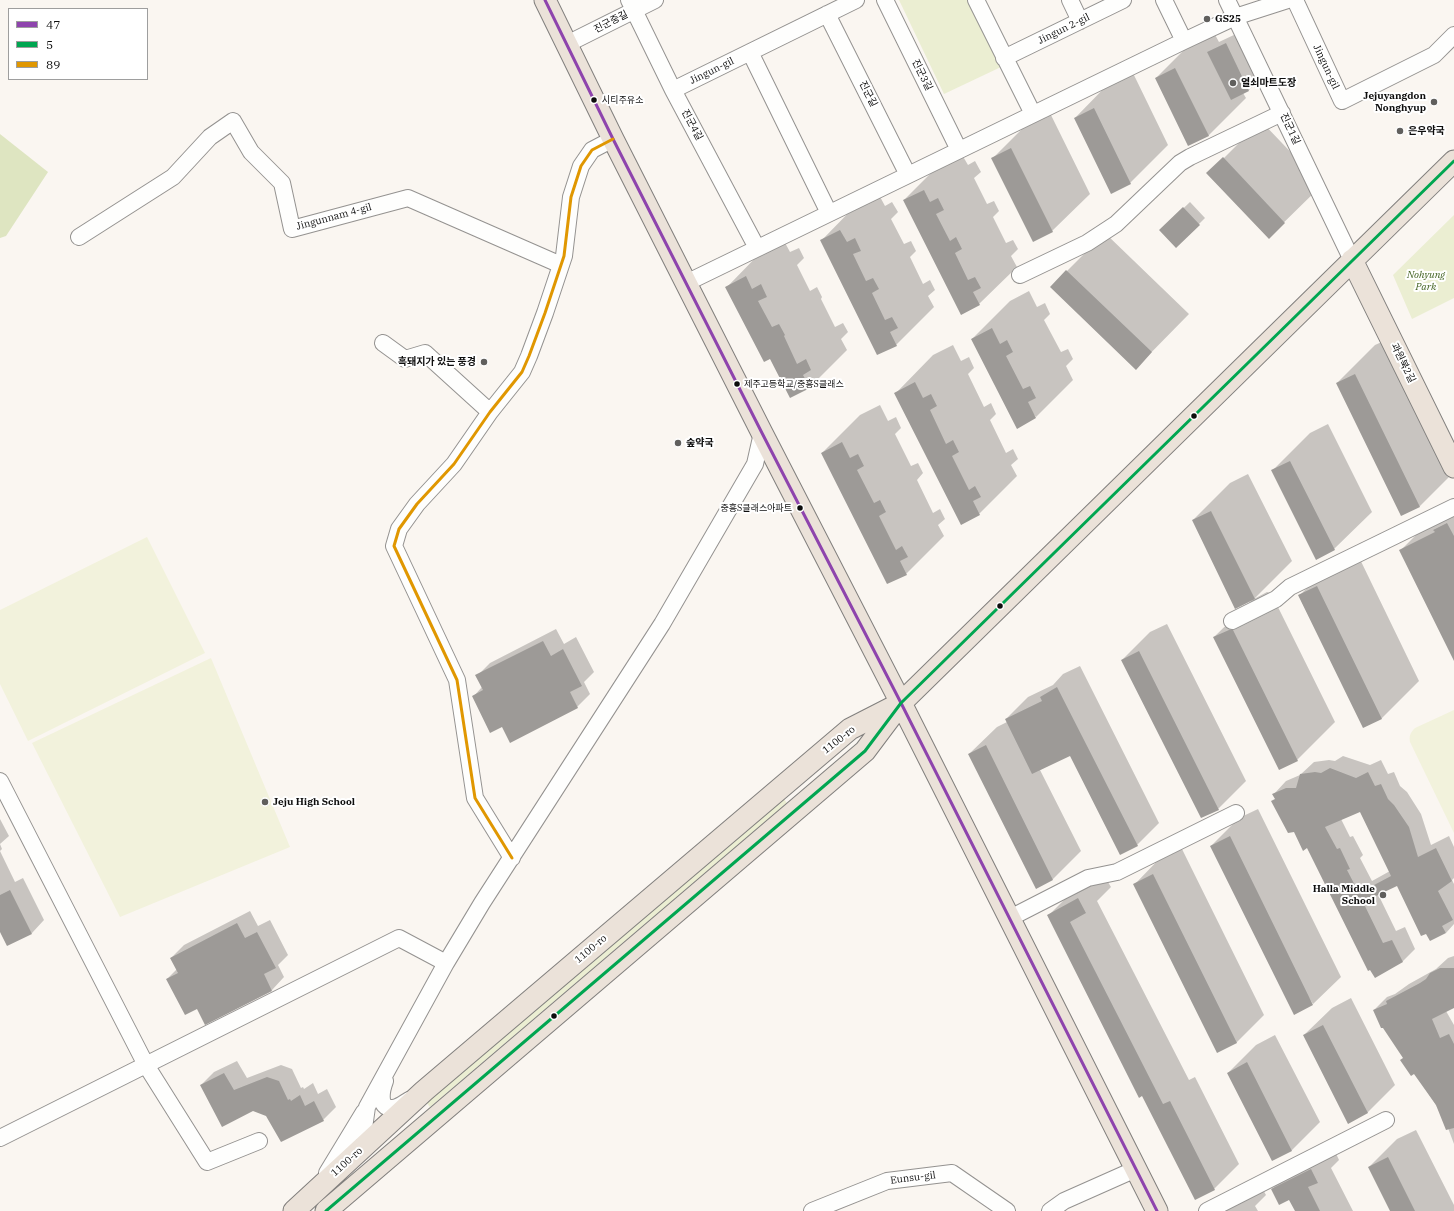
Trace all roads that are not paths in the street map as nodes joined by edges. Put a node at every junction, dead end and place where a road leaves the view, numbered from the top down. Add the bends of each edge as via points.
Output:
1 (545, 0) edge
2 (654, 0) edge
3 (856, 0) edge
4 (885, 0) edge
5 (976, 0) edge
6 (1070, 0) edge
7 (1123, 0) edge
8 (1164, 0) edge
9 (1228, 0) edge
10 (1288, 0) edge
11 (1295, 0) edge
12 (631, 5) edge
13 (827, 14) junction
14 (1235, 17) junction
15 (1080, 21) junction
16 (1454, 35) edge
17 (1184, 41) junction
18 (567, 44) junction
19 (750, 52) junction
20 (1004, 58) junction
21 (673, 90) junction
22 (1282, 112) junction
23 (1033, 114) junction
24 (613, 139) junction
25 (959, 150) junction
26 (1454, 161) edge
27 (908, 175) junction
28 (830, 213) junction
29 (79, 237) dead end
30 (757, 248) junction
31 (1352, 260) junction
32 (560, 265) junction
33 (1020, 274) dead end
34 (686, 283) junction
35 (383, 343) dead end
36 (490, 412) junction
37 (762, 433) junction
38 (1454, 466) edge
39 (1454, 507) edge
40 (1232, 621) dead end
41 (901, 703) junction
42 (0, 780) edge
43 (1236, 814) dead end
44 (512, 858) junction
45 (1010, 918) junction
46 (446, 964) junction
47 (393, 1059) junction
48 (146, 1065) junction
49 (424, 1091) junction
50 (366, 1107) junction
51 (1386, 1120) dead end
52 (0, 1138) edge
53 (259, 1141) dead end
54 (366, 1145) junction
55 (382, 1163) junction
56 (1136, 1169) junction
57 (315, 1191) junction
58 (294, 1211) edge
59 (326, 1211) edge
60 (812, 1211) edge
61 (1007, 1211) edge
62 (1050, 1211) edge
63 (1157, 1211) edge
64 (1207, 1211) edge

1 - 18 main road
2 - 12 street, 진군중길
3 - 13 street
4 - 25 street, 진군3길
5 - 20 street
6 - 15 street
7 - 15 street, Jingun 2-gil
8 - 17 street
9 - 14 street, 진군1길
10 - 14 street
11 - 16 street, Jingun-gil via 1342,101 1434,55
12 - 18 street, 진군중길
12 - 21 street, 진군4길
13 - 19 street, Jingun-gil
13 - 27 street, 진군길
14 - 17 street
14 - 22 street, 진군1길
15 - 20 street, Jingun 2-gil
17 - 23 street
18 - 24 main road
19 - 21 street, Jingun-gil
19 - 28 street
20 - 23 street
21 - 30 street, 진군4길
22 - 31 street, 진군1길
22 - 33 street via 1190,156 1116,224 1087,243
23 - 25 street
24 - 32 street via 592,150 581,166 571,197 564,256
24 - 34 main road
25 - 27 street
26 - 31 main road, 1100-ro
27 - 28 street
28 - 30 street
29 - 32 street, Jingunnam 4-gil via 173,177 210,137 233,121 251,152 282,183 292,229 408,198
30 - 34 street
31 - 38 main road, 과원북2길
31 - 41 main road, 1100-ro
32 - 36 street via 522,372
34 - 37 main road
35 - 36 street via 405,359 425,354
36 - 44 street via 454,464 417,504 399,529 394,546 457,680 475,798
37 - 41 main road
37 - 44 street via 754,464 666,617
39 - 40 street via 1290,587 1276,598
41 - 45 main road
41 - 49 main road, 1100-ro via 850,729
41 - 55 main road, 1100-ro via 865,751
42 - 48 street
43 - 45 street via 1117,872 1088,878
44 - 46 street
45 - 56 main road
46 - 47 street
46 - 48 street via 399,938
47 - 49 street via 381,1092 384,1104 392,1108 399,1106
47 - 50 street
48 - 52 street
48 - 53 street via 207,1162
49 - 54 main road, 1100-ro
50 - 54 street
50 - 57 street via 338,1157
51 - 64 street
54 - 55 main road
54 - 57 main road, 1100-ro
55 - 59 main road, 1100-ro
56 - 62 street via 1064,1201
56 - 63 main road
57 - 58 main road, 1100-ro
60 - 61 street, Eunsu-gil via 887,1181 952,1173

